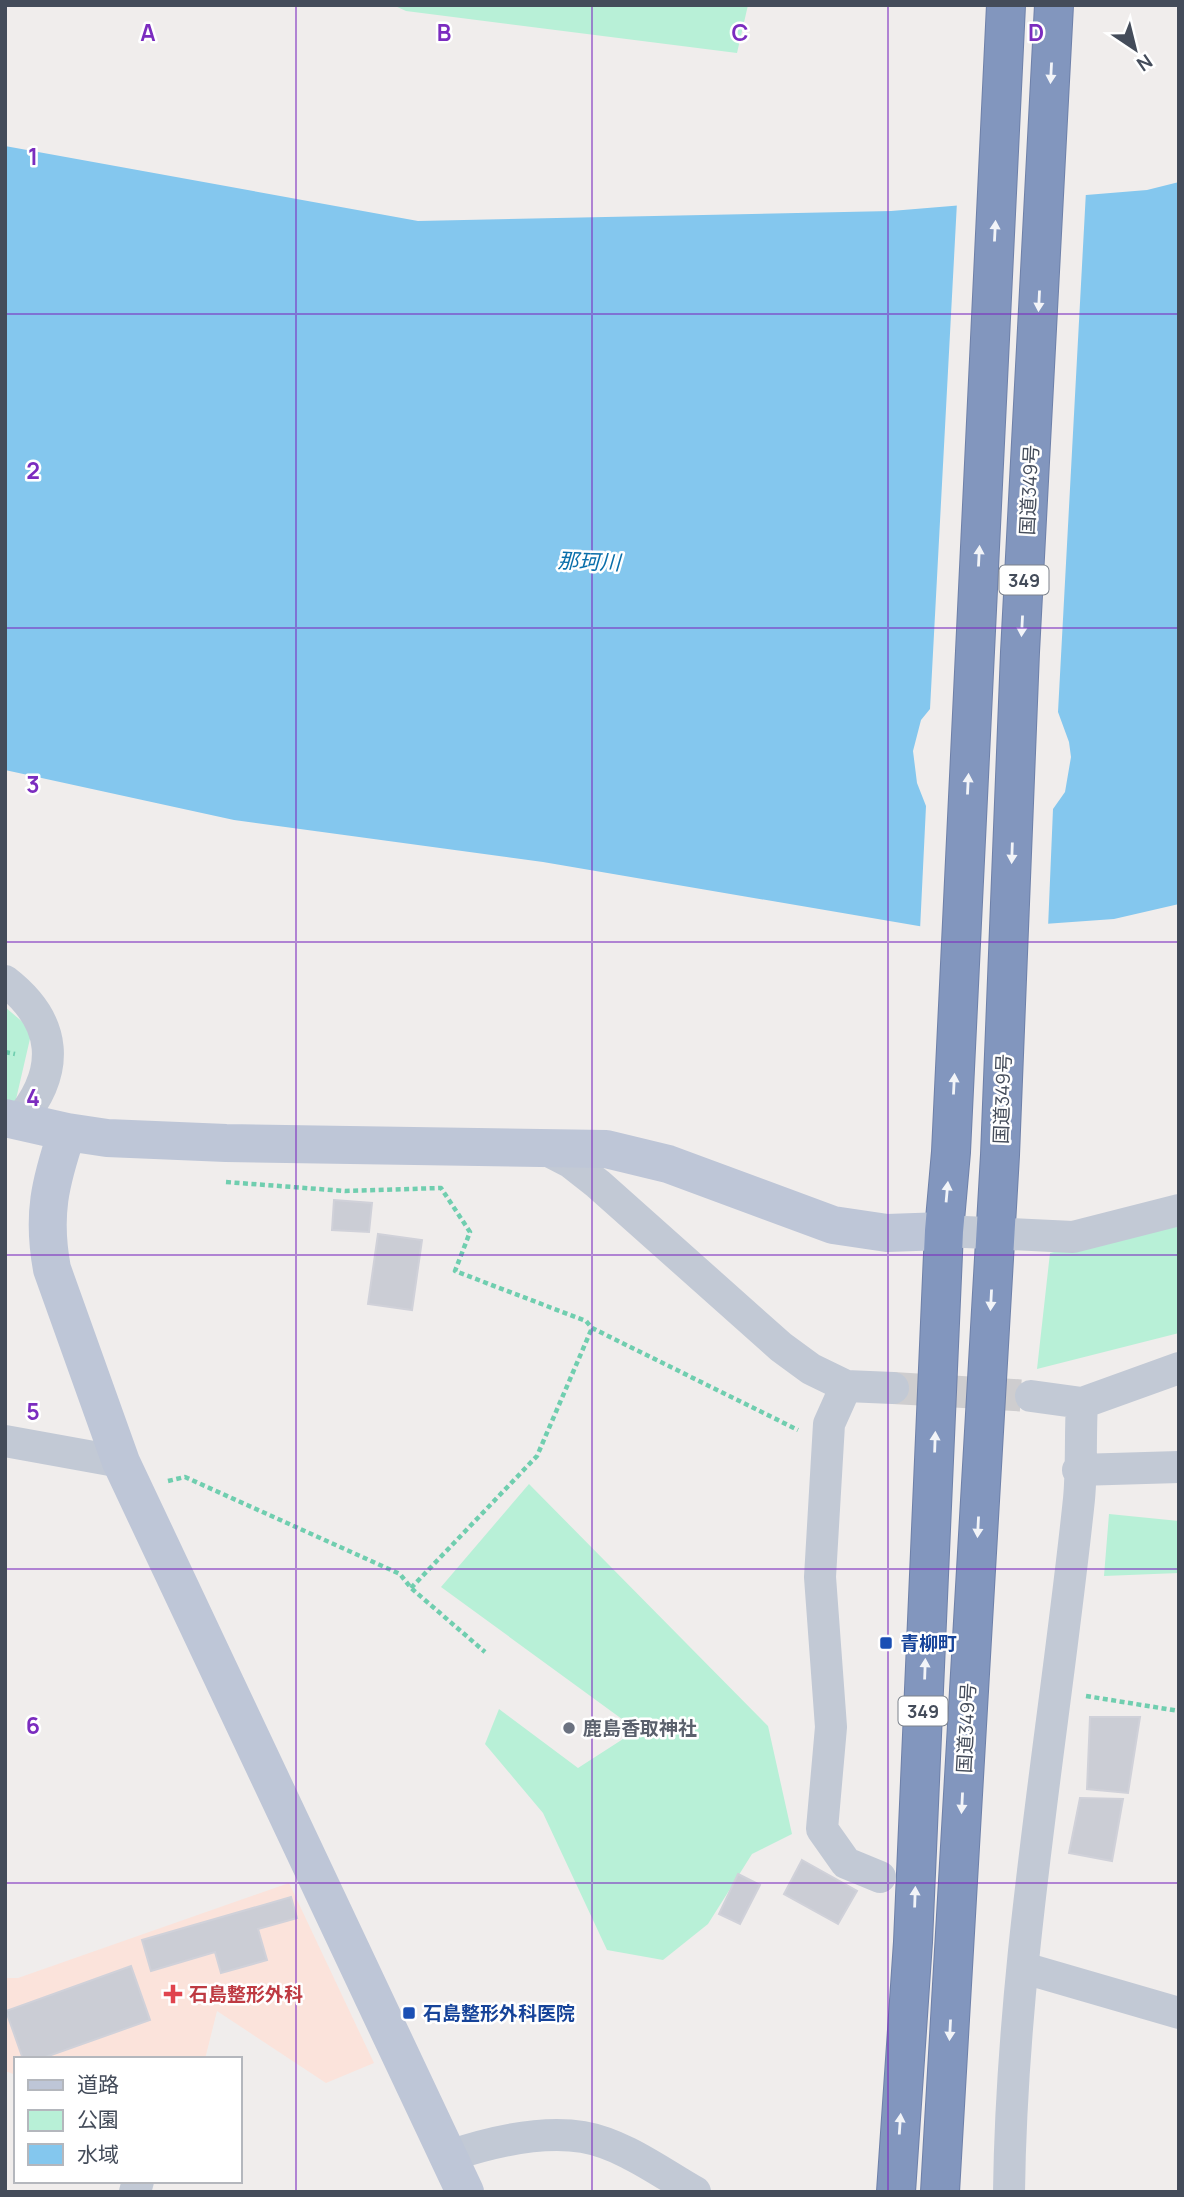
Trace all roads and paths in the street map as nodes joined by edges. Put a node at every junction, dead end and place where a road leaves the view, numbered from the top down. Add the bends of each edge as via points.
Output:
1 (1006, 5) edge
2 (1054, 5) edge
3 (5, 981) edge
4 (12, 1119) edge
5 (67, 1132) junction
6 (226, 1143) junction
7 (543, 1148) junction
8 (1179, 1210) edge
9 (944, 1231) junction
10 (995, 1232) junction
11 (592, 1328) junction
12 (1179, 1368) edge
13 (846, 1386) junction
14 (893, 1388) tunnel mouth
15 (1031, 1396) tunnel mouth
16 (1082, 1403) junction
17 (829, 1424) junction
18 (5, 1441) edge
19 (1179, 1467) edge
20 (1078, 1470) junction
21 (127, 1475) junction
22 (411, 1588) junction
23 (485, 1652) dead end
24 (1054, 1691) junction
25 (1179, 1711) edge
26 (880, 1877) dead end
27 (1024, 1968) junction
28 (1179, 2013) edge
29 (449, 2156) junction
30 (465, 2192) edge
31 (695, 2192) edge
32 (895, 2192) edge
33 (940, 2192) edge
34 (1009, 2192) edge

9 -> 1 highway, 349
2 -> 10 highway, 国道349号 / 349
3 - 4 street via 21,993 48,1037 50,1062 34,1103
4 - 5 street
5 - 6 street
5 - 21 street via 51,1178 46,1236 52,1269
6 - 7 street
6 - 11 path via 223,1182 345,1191 441,1188 470,1232 456,1271 586,1321
7 - 9 street via 606,1149 668,1164 860,1231
7 - 13 street via 598,1184 781,1347
8 - 10 street via 1073,1237
9 - 10 street
32 -> 9 highway, 349 via 913,1942
10 -> 33 highway, 国道349号 / 349
11 - 17 path via 810,1436
11 - 22 path via 537,1457
12 - 16 street
13 - 14 street
13 - 17 street
15 - 16 street
16 - 20 street
17 - 26 street via 820,1577 831,1727 822,1829 846,1863
18 - 21 street
19 - 20 street
20 - 24 street via 1079,1495
21 - 22 path via 186,1477 400,1574
21 - 29 street
22 - 23 path
24 - 25 path
24 - 27 street
27 - 28 street
27 - 34 street
29 - 30 street
29 - 31 street via 536,2137 583,2137 626,2153

